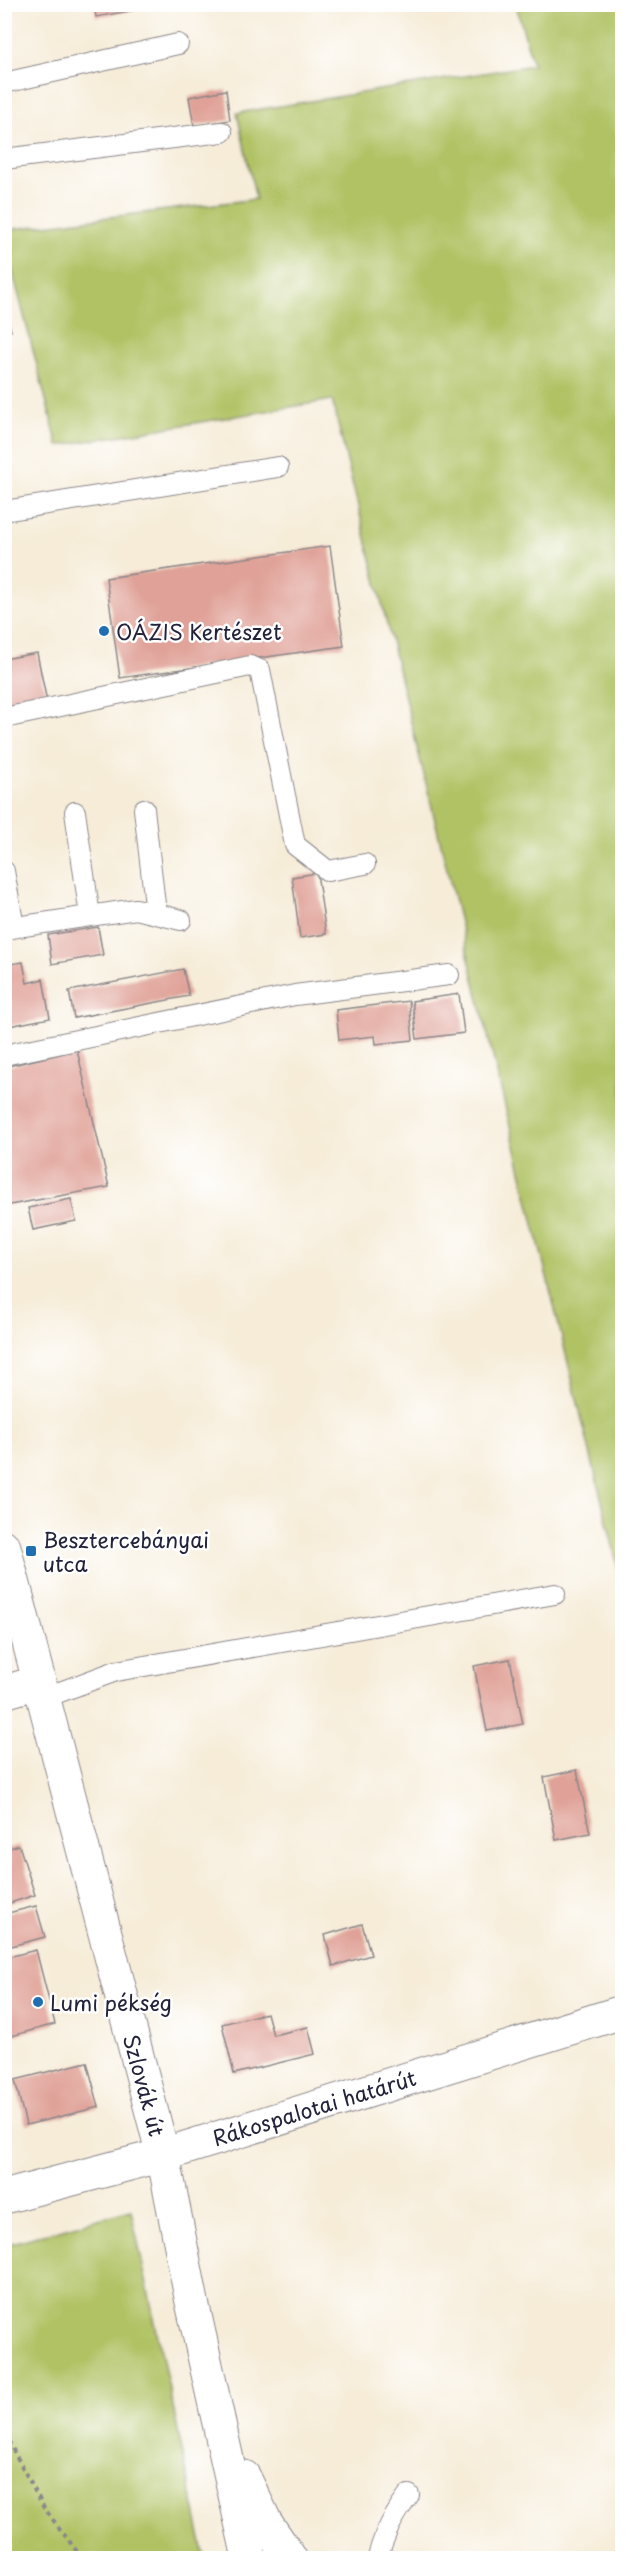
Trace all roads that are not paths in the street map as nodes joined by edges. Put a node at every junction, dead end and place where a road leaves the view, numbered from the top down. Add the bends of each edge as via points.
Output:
1 (178, 44) dead end
2 (4, 83) edge
3 (222, 132) dead end
4 (4, 159) edge
5 (278, 467) dead end
6 (4, 511) edge
7 (4, 718) edge
8 (144, 809) dead end
9 (75, 812) dead end
10 (365, 864) dead end
11 (4, 871) edge
12 (156, 913) junction
13 (90, 916) junction
14 (181, 920) dead end
15 (9, 928) edge
16 (449, 975) dead end
17 (4, 1055) edge
18 (4, 1547) edge
19 (555, 1594) dead end
20 (41, 1690) junction
21 (4, 1692) edge
22 (622, 2012) edge
23 (163, 2154) junction
24 (4, 2197) edge
25 (218, 2424) junction
26 (409, 2495) dead end
27 (249, 2559) edge
28 (290, 2559) edge
29 (378, 2559) edge

1 - 2 lane
3 - 4 lane
5 - 6 lane
7 - 10 lane via 250,666 260,670 295,845 328,871
8 - 12 lane
9 - 13 lane
11 - 15 lane
12 - 13 lane via 136,909
12 - 14 lane
13 - 15 lane
16 - 17 lane via 295,995
18 - 20 street, Szlovák út
19 - 20 lane via 116,1671
20 - 21 street
20 - 23 street, Szlovák út
22 - 23 street, Rákospalotai határút
23 - 24 street, Rákospalotai határút
23 - 25 street, Szlovák út
25 - 27 street, Szlovák út
25 - 28 street via 266,2523
26 - 29 lane via 381,2542

